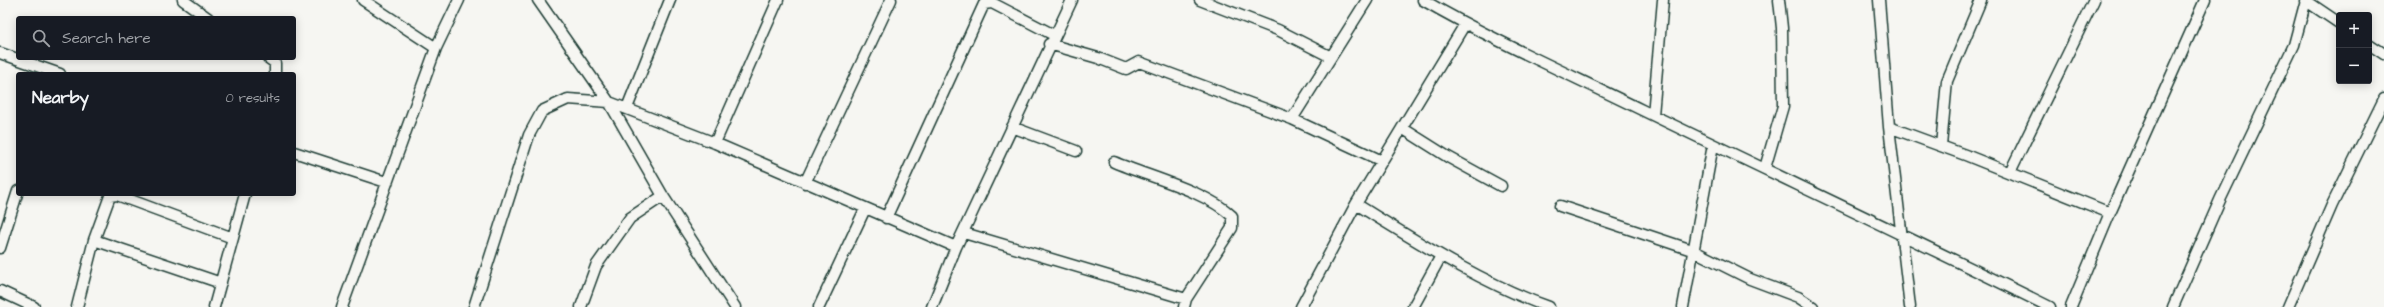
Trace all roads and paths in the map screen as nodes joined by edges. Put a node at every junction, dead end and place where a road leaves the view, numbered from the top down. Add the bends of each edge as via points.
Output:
1 (183, 0) edge
2 (363, 0) edge
3 (459, 0) edge
4 (538, 0) edge
5 (670, 0) edge
6 (778, 0) edge
7 (891, 0) edge
8 (1072, 0) edge
9 (1200, 0) edge
10 (1367, 0) edge
11 (1423, 0) edge
12 (1663, 0) edge
13 (1779, 0) edge
14 (1879, 0) edge
15 (1981, 0) edge
16 (2094, 0) edge
17 (2205, 0) edge
18 (2305, 0) edge
19 (993, 2) edge
20 (205, 16) edge
21 (2336, 21) edge
22 (1465, 24) junction
23 (1054, 35) junction
24 (1049, 44) junction
25 (2372, 46) edge
26 (436, 48) junction
27 (0, 53) edge
28 (2384, 54) edge
29 (1331, 57) junction
30 (16, 59) edge
31 (20, 60) edge
32 (271, 60) edge
33 (54, 72) edge
34 (275, 72) edge
35 (2384, 99) edge
36 (608, 102) junction
37 (627, 108) junction
38 (1653, 115) junction
39 (1292, 119) junction
40 (1012, 127) junction
41 (1889, 127) junction
42 (1402, 128) junction
43 (715, 144) junction
44 (1713, 145) junction
45 (1940, 146) junction
46 (1076, 151) dead end
47 (296, 153) edge
48 (1382, 161) junction
49 (1114, 162) dead end
50 (1765, 168) junction
51 (2010, 172) junction
52 (386, 182) junction
53 (805, 182) junction
54 (1500, 186) dead end
55 (16, 196) edge
56 (111, 196) edge
57 (118, 196) edge
58 (244, 196) edge
59 (663, 196) junction
60 (1356, 204) junction
61 (1560, 206) dead end
62 (865, 209) junction
63 (2110, 213) junction
64 (886, 218) junction
65 (1900, 232) junction
66 (964, 233) junction
67 (233, 238) junction
68 (94, 240) junction
69 (956, 247) junction
70 (0, 248) edge
71 (1692, 250) junction
72 (1441, 256) junction
73 (221, 283) junction
74 (0, 291) edge
75 (1185, 303) edge
76 (34, 307) edge
77 (77, 307) edge
78 (214, 307) edge
79 (342, 307) edge
80 (474, 307) edge
81 (581, 307) edge
82 (735, 307) edge
83 (820, 307) edge
84 (932, 307) edge
85 (1301, 307) edge
86 (1412, 307) edge
87 (1549, 307) edge
88 (1683, 307) edge
89 (1813, 307) edge
90 (1910, 307) edge
91 (2050, 307) edge
92 (2071, 307) edge
93 (2173, 307) edge
94 (2288, 307) edge

1 - 20 street
2 - 26 street
3 - 26 street
4 - 36 street
5 - 37 street
6 - 43 street
7 - 53 street
8 - 23 street
9 - 29 street via 1278,30
10 - 29 street
11 - 22 street
12 - 38 street
13 - 50 street via 1783,106
14 - 41 street
15 - 45 street via 1947,81
16 - 51 street
17 - 63 street
18 - 21 street
18 - 93 street via 2294,45 2220,200
19 - 23 street
19 - 64 street via 984,4
22 - 38 street
22 - 42 street
23 - 24 street
24 - 39 street via 1126,69 1139,62
24 - 40 street
25 - 28 street
26 - 52 street
27 - 30 street
29 - 39 street
31 - 33 street
32 - 34 street via 275,63
35 - 94 street via 2332,205
36 - 37 street
36 - 59 street
36 - 80 street via 568,99 542,111 529,135
37 - 43 street
38 - 44 street
39 - 48 street
40 - 46 street
40 - 66 street
41 - 45 street
41 - 65 street
42 - 48 street
42 - 54 street
43 - 53 street
44 - 50 street
44 - 71 street
45 - 51 street
47 - 52 street
48 - 60 street
49 - 75 street via 1199,194 1232,216 1232,228
50 - 65 street
51 - 63 street
52 - 79 street
53 - 62 street
55 - 70 street
56 - 68 street via 107,199
57 - 67 street
58 - 67 street
59 - 81 street via 630,218 596,266
59 - 82 street
60 - 72 street
60 - 85 street
61 - 71 street
62 - 64 street
62 - 83 street
63 - 92 street
64 - 69 street
65 - 90 street
65 - 91 street
66 - 69 street
66 - 75 street
67 - 73 street
68 - 73 street
68 - 77 street
69 - 84 street
71 - 88 street
71 - 89 street via 1750,280 1798,297
72 - 86 street
72 - 87 street
73 - 78 street
74 - 76 street

